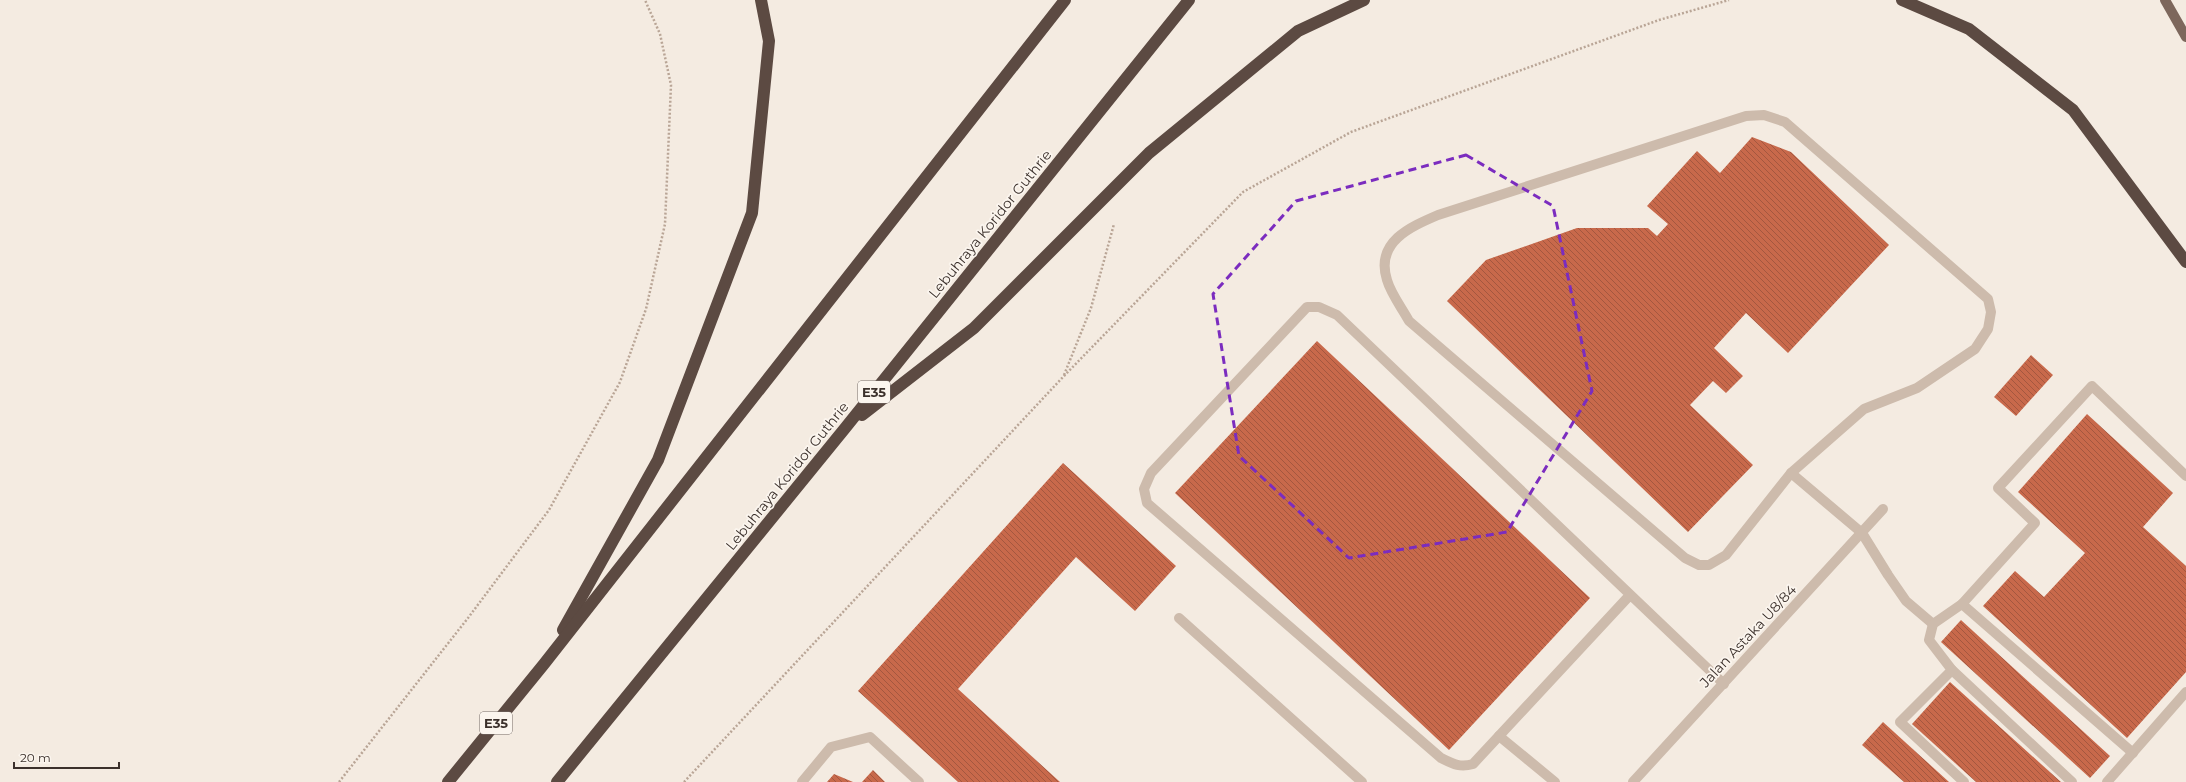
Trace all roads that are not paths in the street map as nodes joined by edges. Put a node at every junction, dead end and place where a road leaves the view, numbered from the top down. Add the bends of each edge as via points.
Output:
1 (761, 0) edge
2 (1065, 0) edge
3 (1189, 0) edge
4 (1364, 0) edge
5 (1902, 0) edge
6 (2165, 0) edge
7 (2186, 37) edge
8 (2186, 262) edge
9 (846, 427) junction
10 (1791, 473) junction
11 (2186, 476) edge
12 (1883, 509) dead end
13 (1862, 533) junction
14 (1630, 595) junction
15 (1962, 604) junction
16 (1179, 618) dead end
17 (1933, 624) junction
18 (544, 664) junction
19 (1952, 670) junction
20 (1724, 684) junction
21 (2186, 692) edge
22 (1499, 736) junction
23 (2133, 753) junction
24 (448, 782) edge
25 (557, 782) edge
26 (802, 782) edge
27 (919, 782) edge
28 (1362, 782) edge
29 (1554, 782) edge
30 (1633, 782) edge
31 (1964, 782) edge
32 (2072, 782) edge
33 (2107, 782) edge

1 - 18 highway via 769,41 752,213 658,460
2 - 18 highway, E35
3 - 9 highway, Lebuhraya Koridor Guthrie / E35
4 - 9 highway via 1298,31 1149,152 974,328
5 - 8 highway via 1969,29 2073,110
6 - 7 main road
9 - 25 highway, Lebuhraya Koridor Guthrie / E35
10 - 10 street via 1864,409 1917,388 1975,349 1988,329 1991,312 1988,299 1785,122 1764,115 1746,116 1438,215 1409,228 1396,239 1386,253 1384,268 1387,282 1409,321 1685,558 1699,565 1709,565 1726,555
10 - 13 street
11 - 15 street via 2092,386 1998,488 2036,523
12 - 13 street, Jalan Astaka U8/84
13 - 17 street via 1906,600
13 - 20 street, Jalan Astaka U8/84
14 - 20 street
14 - 22 street
14 - 22 street via 1337,315 1319,307 1307,307 1151,473 1144,488 1147,503 1441,758 1464,767 1473,764
15 - 17 street
15 - 23 street
16 - 28 street
17 - 19 street via 1929,640
18 - 24 highway, E35
19 - 31 street via 1900,722
19 - 32 street
20 - 30 street, Jalan Astaka U8/84
21 - 23 street
22 - 29 street
23 - 33 street
26 - 27 street via 831,747 870,737

